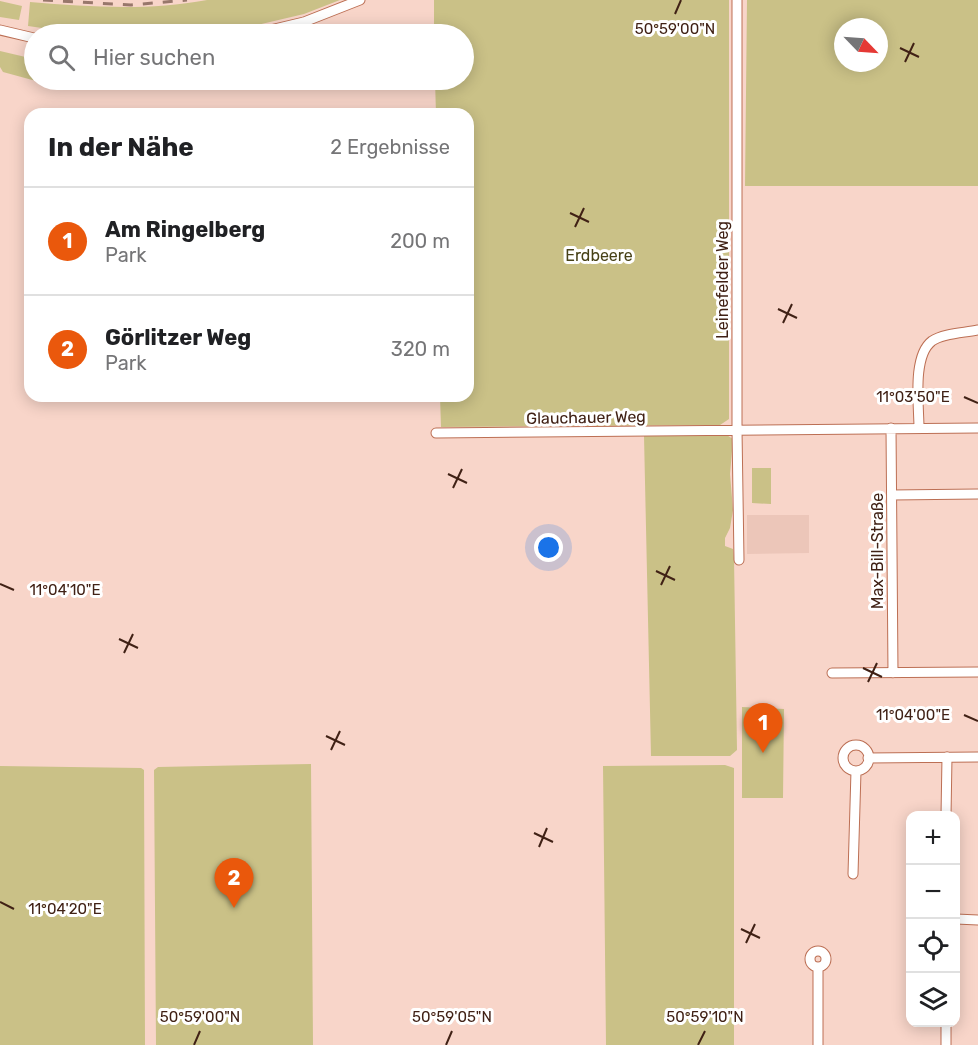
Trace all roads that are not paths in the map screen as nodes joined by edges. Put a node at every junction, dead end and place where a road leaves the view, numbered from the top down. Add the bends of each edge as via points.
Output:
1 (360, 0) edge
2 (737, 0) edge
3 (296, 24) edge
4 (0, 30) edge
5 (24, 36) edge
6 (978, 330) edge
7 (891, 428) junction
8 (919, 428) junction
9 (978, 428) edge
10 (737, 430) junction
11 (436, 433) dead end
12 (978, 494) edge
13 (892, 495) junction
14 (739, 560) dead end
15 (978, 672) edge
16 (832, 673) dead end
17 (892, 673) junction
18 (947, 757) junction
19 (978, 757) edge
20 (868, 758) junction
21 (856, 771) junction
22 (945, 811) edge
23 (853, 874) dead end
24 (960, 919) edge
25 (978, 920) edge
26 (818, 967) dead end
27 (946, 1027) edge
28 (818, 1045) edge
29 (946, 1045) edge

1 - 3 street
2 - 10 street, Leinefelder Weg
4 - 5 street
6 - 8 street via 945,336 923,352 919,366
7 - 8 street, Glauchauer Weg
7 - 10 street, Glauchauer Weg
7 - 13 street, Max-Bill-Straße
8 - 9 street, Glauchauer Weg
10 - 11 street, Glauchauer Weg
10 - 14 street, Leinefelder Weg
12 - 13 street
13 - 17 street, Max-Bill-Straße
15 - 17 street
16 - 17 street
18 - 19 street
18 - 20 street
18 - 22 street
20 - 21 street via 864,768
20 - 21 street via 860,746 848,748 843,756 845,765
21 - 23 street
24 - 25 street
26 - 28 street
27 - 29 street

